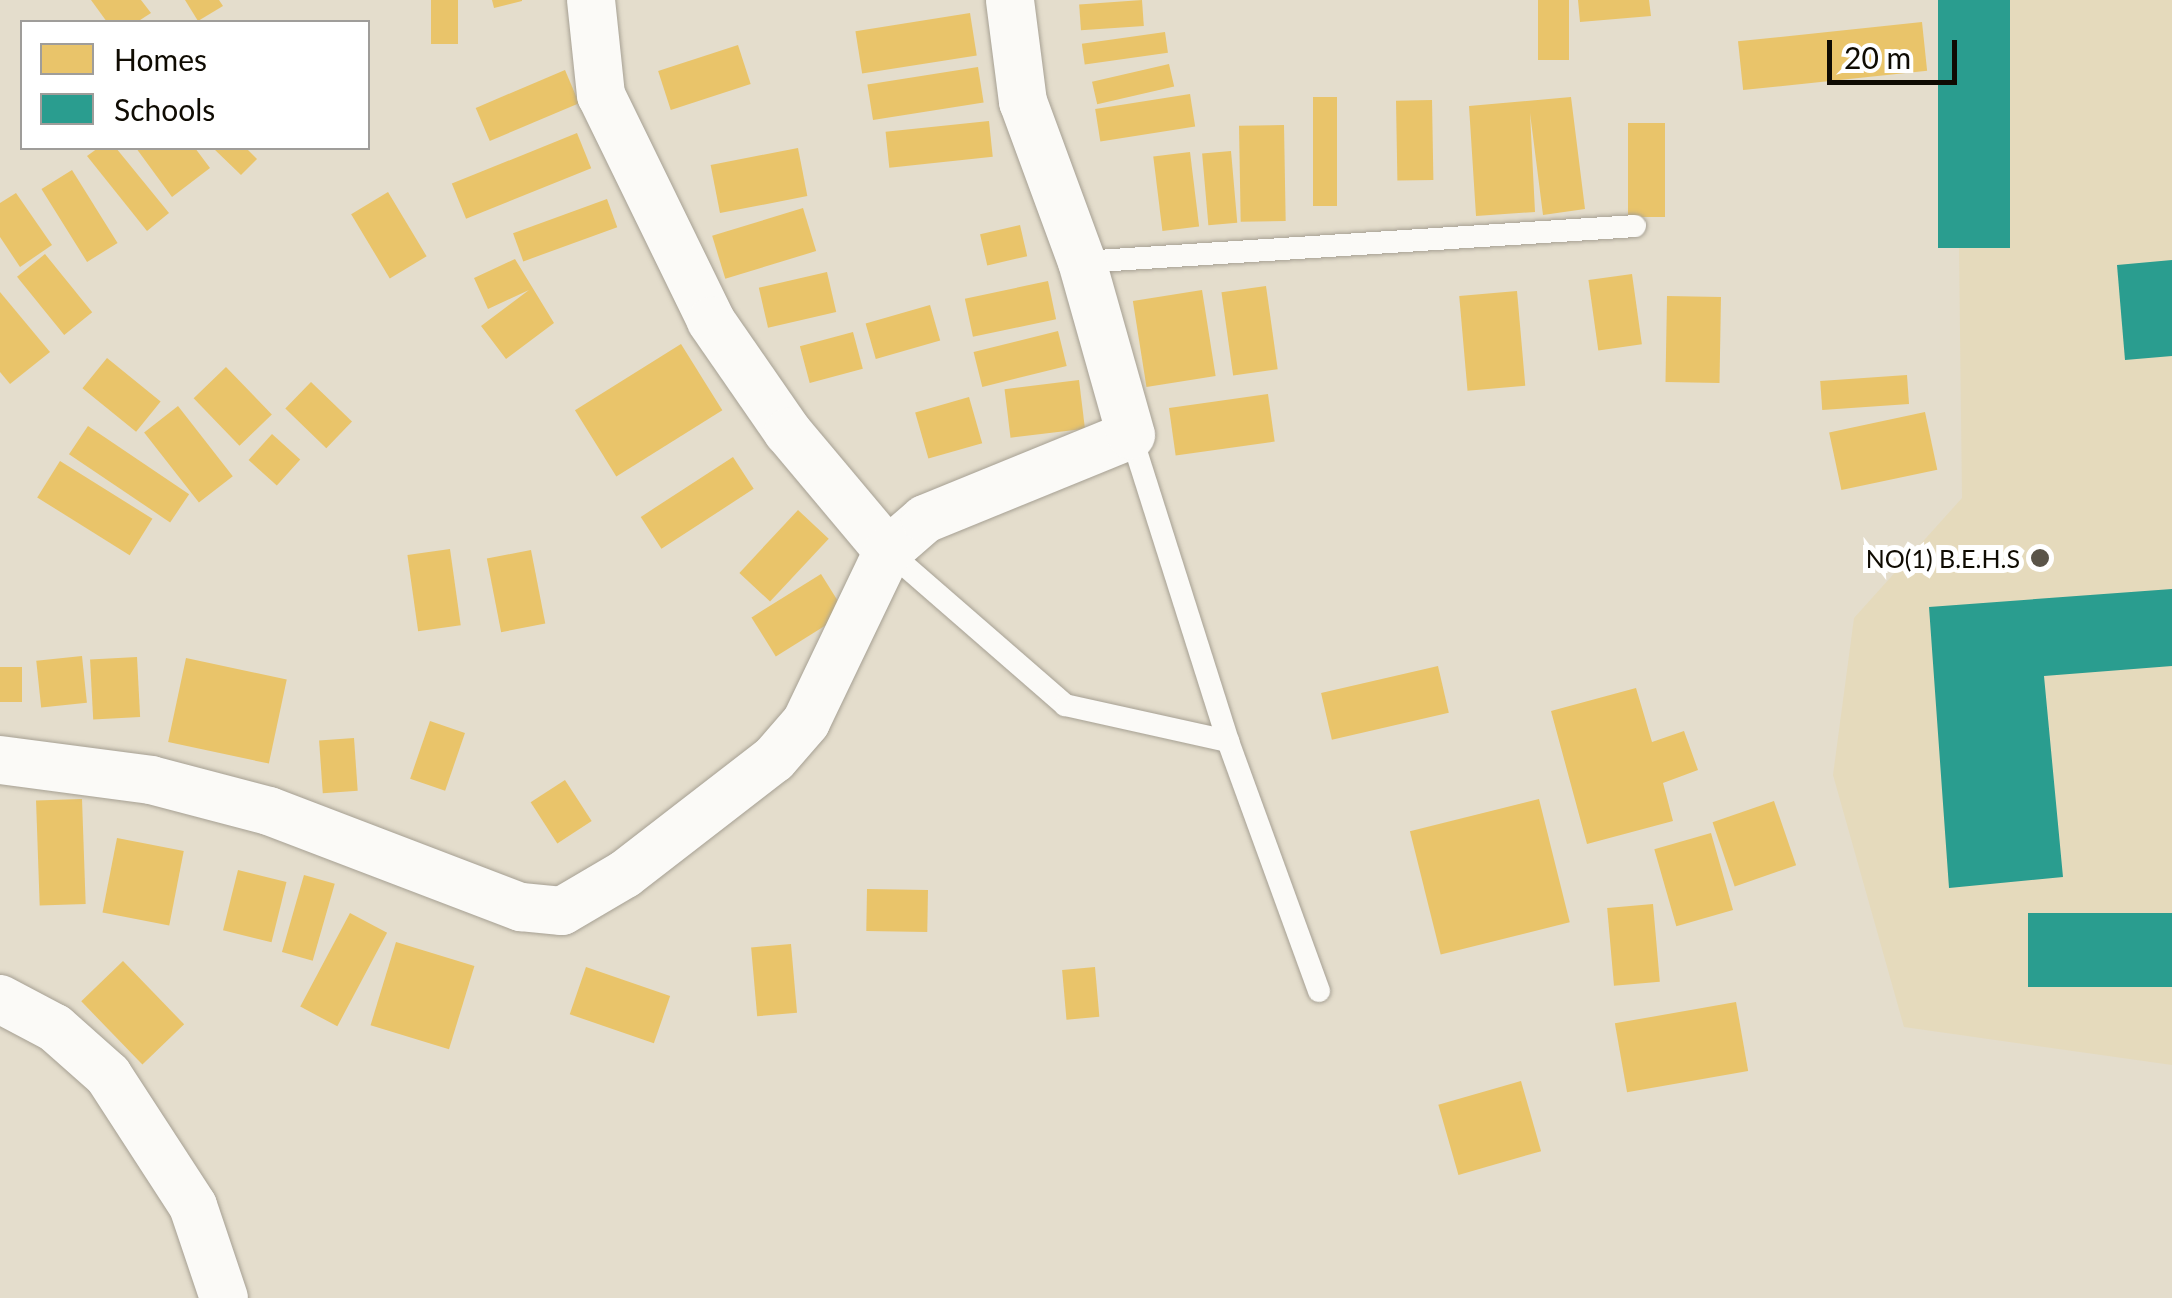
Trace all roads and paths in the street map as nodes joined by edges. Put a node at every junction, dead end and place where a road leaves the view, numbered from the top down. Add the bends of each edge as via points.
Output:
1 (591, 0) edge
2 (1010, 0) edge
3 (1635, 226) dead end
4 (1082, 262) junction
5 (1131, 434) junction
6 (888, 551) junction
7 (1228, 741) junction
8 (0, 760) edge
9 (1319, 991) dead end
10 (0, 999) edge
11 (224, 1298) edge

1 - 6 street via 601,95 711,321 788,432
2 - 4 street via 1023,102
3 - 4 lane
4 - 5 street
5 - 6 street via 926,518
5 - 7 lane
6 - 7 lane via 1065,704
6 - 8 street via 806,722 774,760 625,874 562,911 521,907 269,811 151,780
7 - 9 lane
10 - 11 street via 55,1028 108,1076 194,1206

